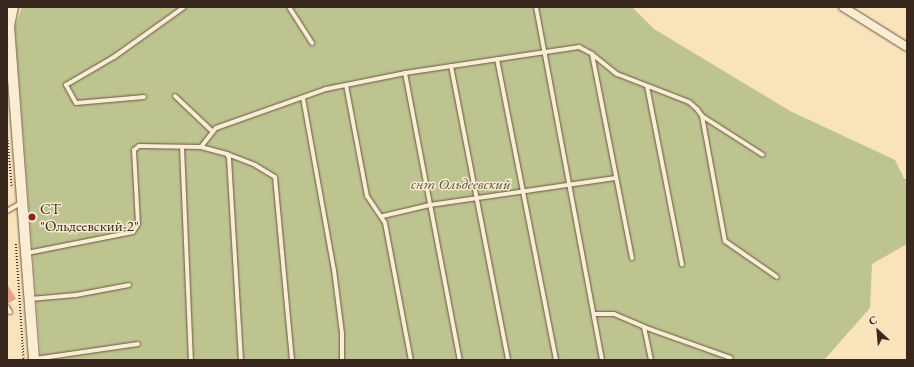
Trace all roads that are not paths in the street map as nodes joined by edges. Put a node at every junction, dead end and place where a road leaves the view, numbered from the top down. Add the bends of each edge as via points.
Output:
1 (13, 7) edge
2 (184, 7) edge
3 (289, 7) edge
4 (536, 7) edge
5 (843, 7) edge
6 (312, 43) dead end
7 (907, 47) edge
8 (543, 52) junction
9 (592, 54) junction
10 (497, 59) junction
11 (451, 66) junction
12 (405, 73) junction
13 (346, 85) junction
14 (647, 86) junction
15 (175, 96) dead end
16 (11, 97) edge
17 (144, 98) dead end
18 (303, 98) junction
19 (702, 116) junction
20 (213, 132) junction
21 (182, 147) junction
22 (201, 147) junction
23 (227, 154) junction
24 (763, 155) dead end
25 (615, 178) junction
26 (570, 186) junction
27 (524, 192) junction
28 (477, 198) junction
29 (23, 202) junction
30 (430, 205) junction
31 (7, 211) edge
32 (383, 216) junction
33 (26, 253) junction
34 (632, 258) dead end
35 (682, 265) dead end
36 (776, 277) dead end
37 (129, 285) dead end
38 (30, 299) junction
39 (7, 307) edge
40 (10, 312) dead end
41 (595, 314) junction
42 (644, 327) junction
43 (138, 344) dead end
44 (508, 358) dead end
45 (731, 358) dead end
46 (31, 360) edge
47 (191, 360) edge
48 (241, 360) edge
49 (292, 360) edge
50 (342, 360) edge
51 (411, 360) edge
52 (460, 360) edge
53 (556, 360) edge
54 (602, 360) edge
55 (651, 360) edge

1 - 16 street via 9,26
2 - 17 lane via 114,57 66,85 76,103
3 - 6 lane
4 - 8 lane
5 - 7 street
8 - 9 lane via 579,47
8 - 10 lane
8 - 26 lane
9 - 14 lane via 617,74
9 - 25 lane
10 - 11 lane
10 - 27 lane
11 - 12 lane
11 - 28 lane
12 - 13 lane
12 - 30 lane
13 - 18 lane
13 - 32 lane via 367,196 372,206
14 - 19 lane via 689,102
14 - 35 lane
15 - 20 lane
16 - 29 street
18 - 20 lane via 216,128
18 - 50 lane via 334,270 342,333
19 - 24 lane
19 - 36 lane via 725,241
20 - 22 lane
21 - 22 lane
21 - 33 lane via 139,146 134,150 138,224 133,232
21 - 47 lane
22 - 23 lane
23 - 48 lane
23 - 49 lane via 275,176
25 - 26 lane
25 - 34 lane
26 - 27 lane
26 - 41 lane
27 - 28 lane
27 - 53 lane
28 - 30 lane
28 - 44 lane
29 - 31 lane
29 - 33 street
30 - 32 lane
30 - 52 lane
32 - 51 lane
33 - 38 street
37 - 38 lane via 76,295
38 - 46 street
39 - 40 lane
41 - 42 lane via 614,314
41 - 54 lane
42 - 45 lane
42 - 55 lane
43 - 46 lane

